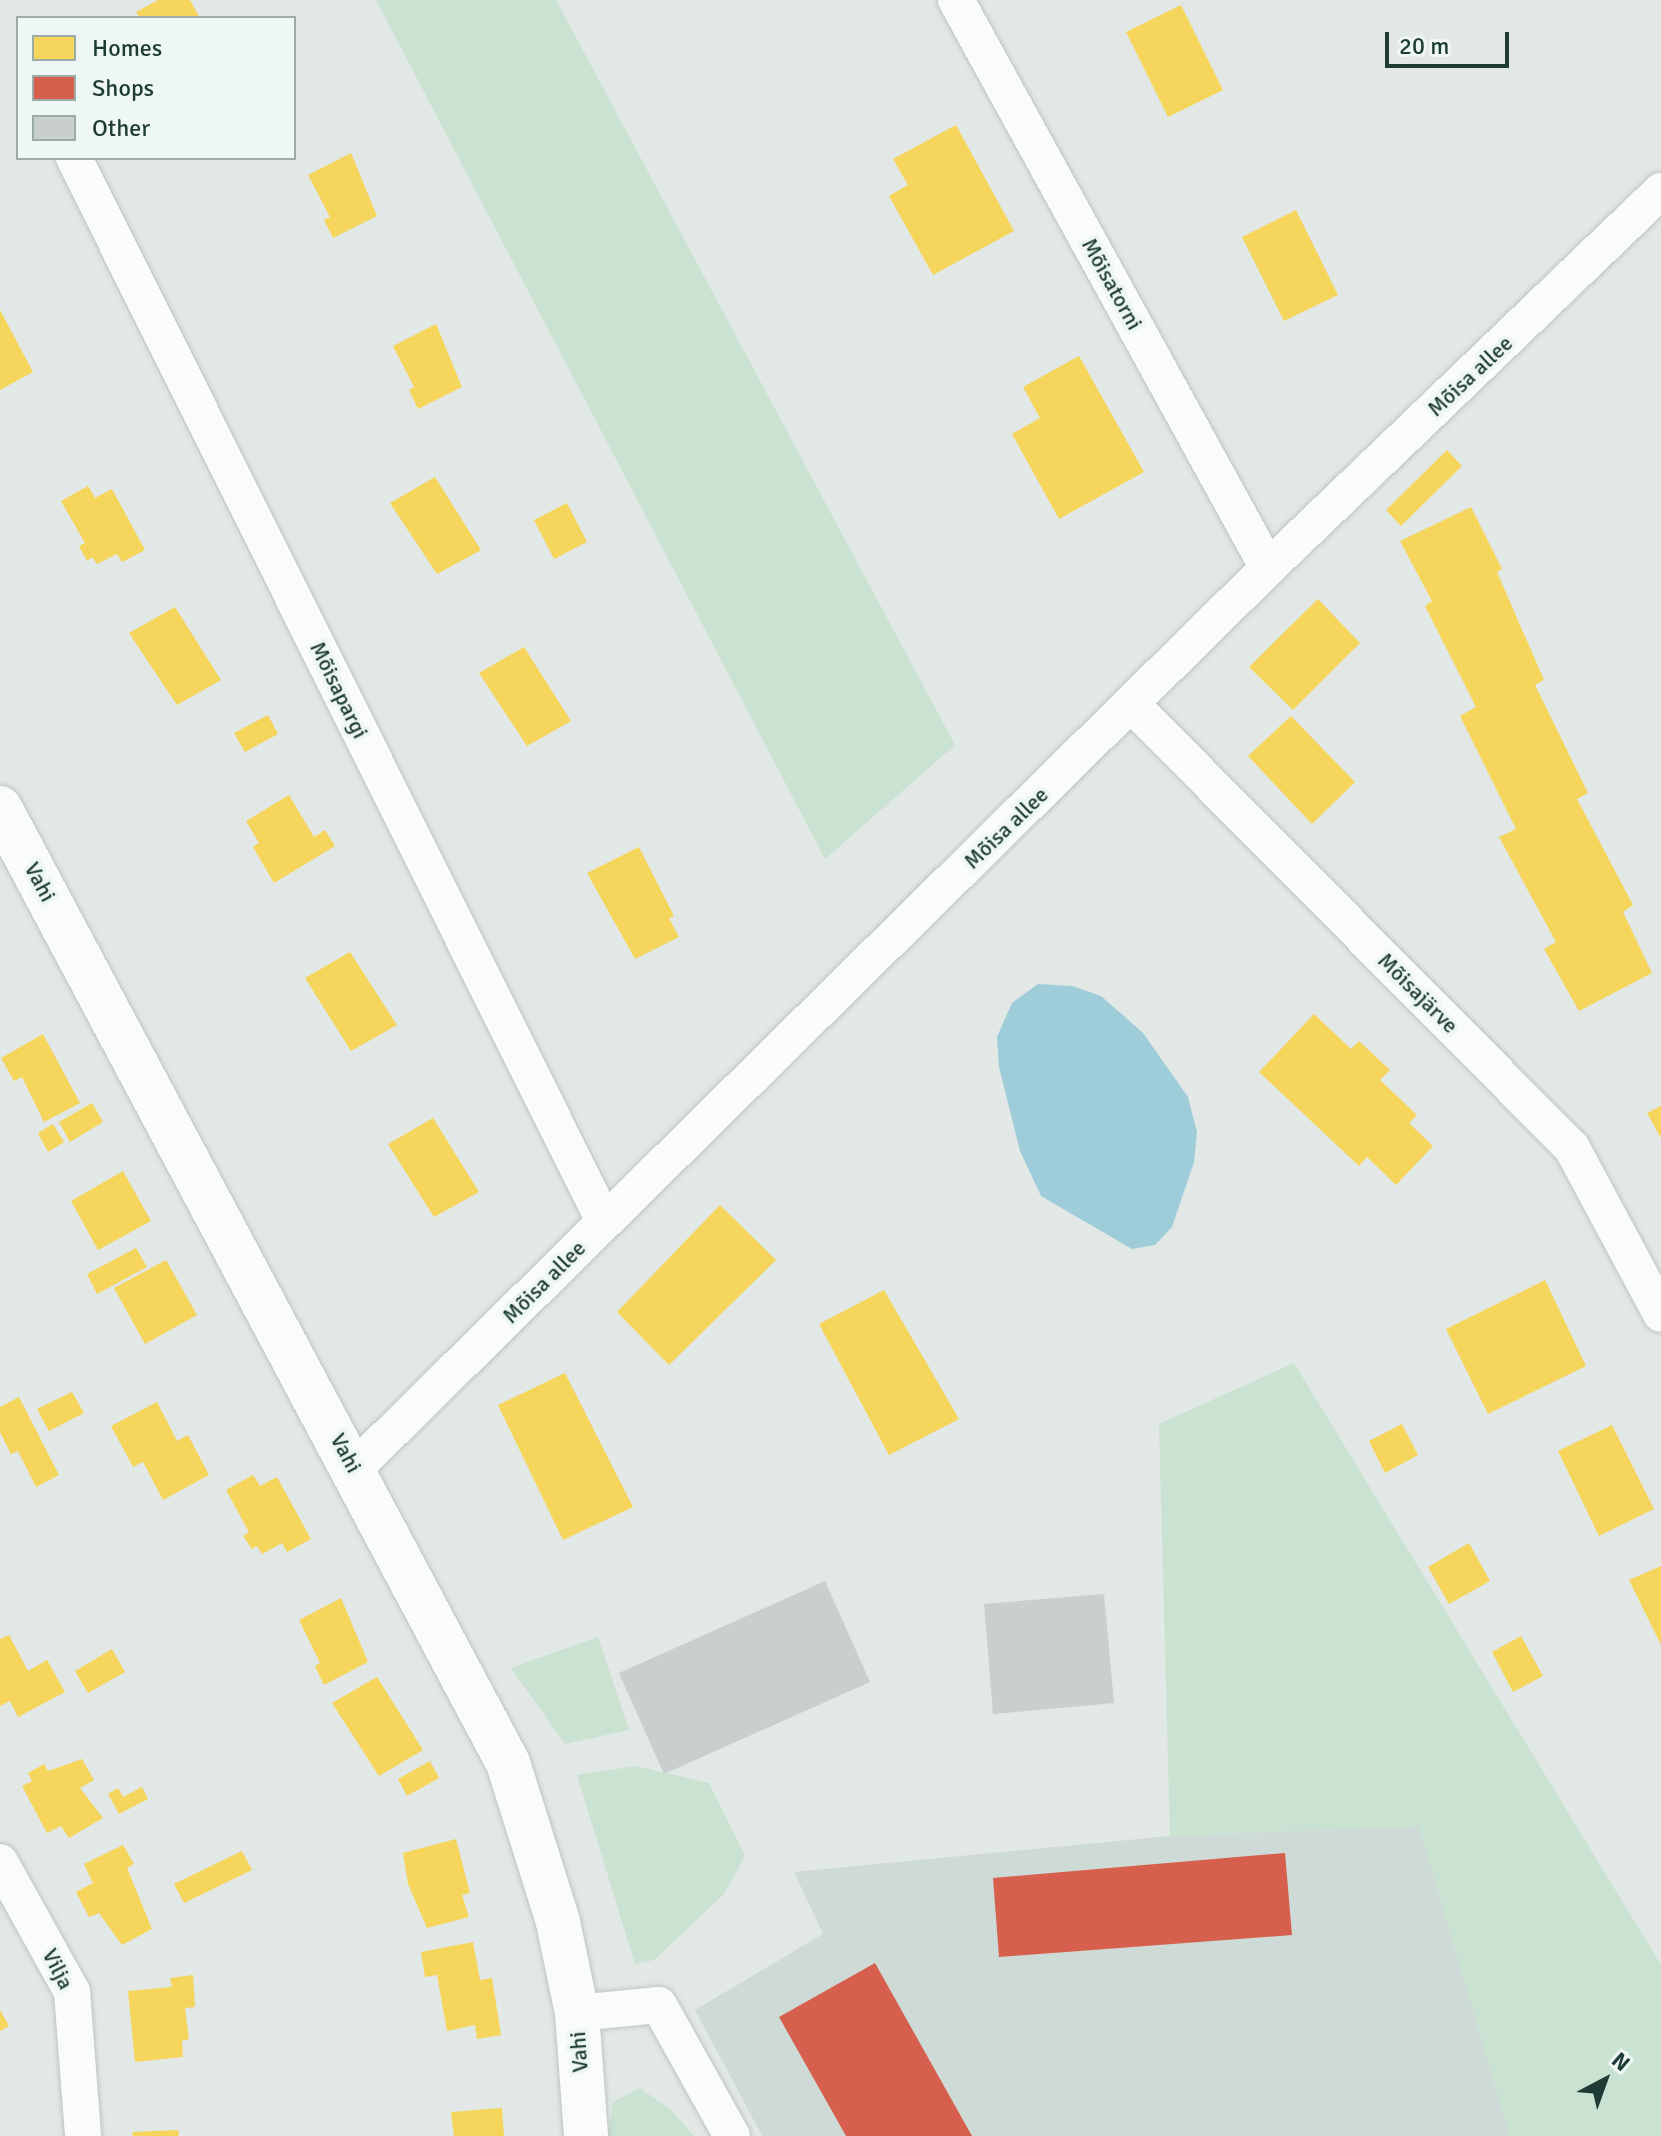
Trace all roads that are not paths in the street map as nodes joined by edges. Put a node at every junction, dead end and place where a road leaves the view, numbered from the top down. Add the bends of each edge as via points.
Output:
1 (956, 0) edge
2 (75, 160) edge
3 (1661, 191) edge
4 (1268, 568) junction
5 (1132, 705) junction
6 (0, 808) edge
7 (604, 1221) junction
8 (1661, 1314) edge
9 (354, 1469) junction
10 (0, 1862) edge
11 (577, 2013) junction
12 (83, 2136) edge
13 (586, 2136) edge
14 (732, 2136) edge

1 - 4 street, Mõisatorni
2 - 7 street, Mõisapargi
3 - 4 street, Mõisa allee
4 - 5 street, Mõisa allee
5 - 7 street, Mõisa allee
5 - 8 street, Mõisajärve via 1572,1148
6 - 9 street, Vahi
7 - 9 street, Mõisa allee
9 - 11 street, Vahi via 508,1763 558,1922
10 - 12 street, Vilja via 72,1992
11 - 13 street, Vahi
11 - 14 street via 659,2005

